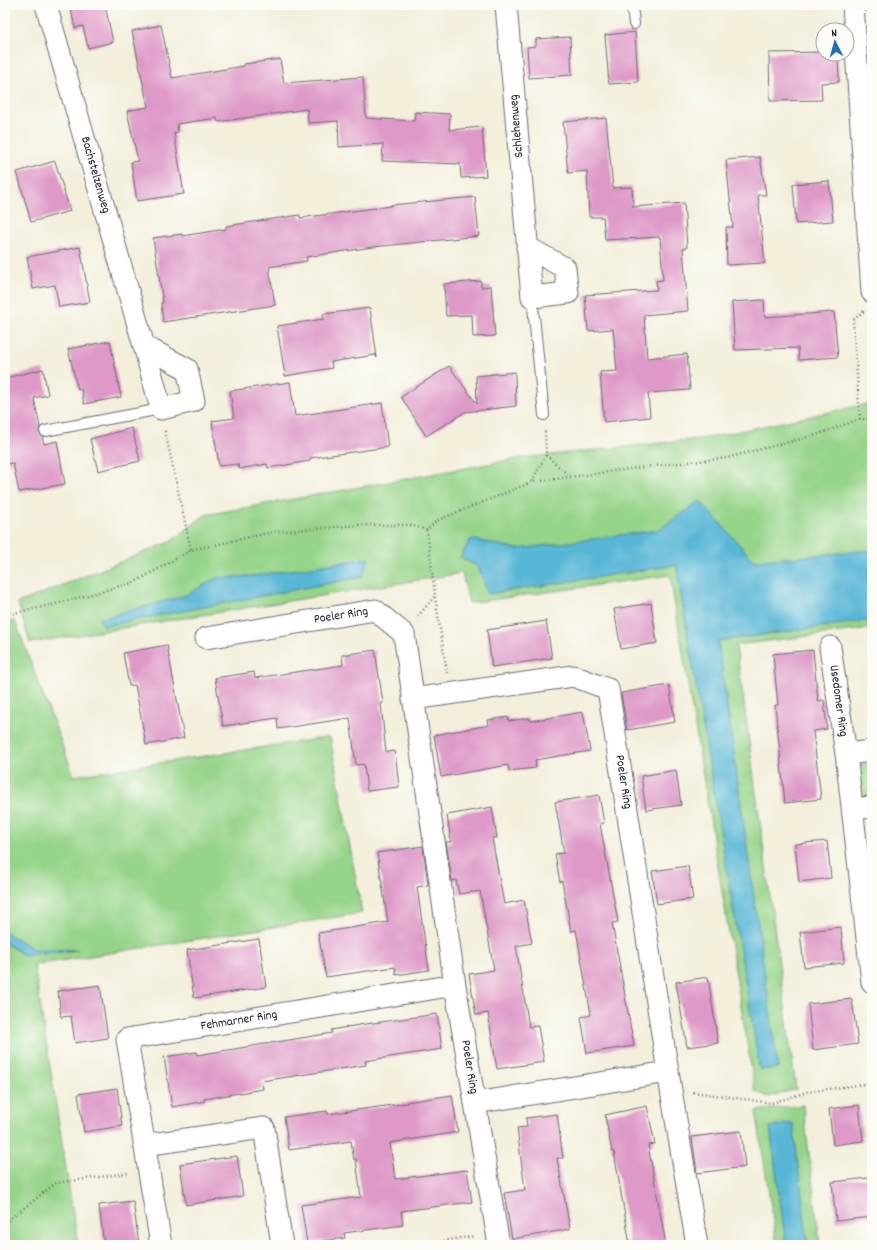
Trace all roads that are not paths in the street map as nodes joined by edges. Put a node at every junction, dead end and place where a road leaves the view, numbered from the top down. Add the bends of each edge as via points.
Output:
1 (46, 5) edge
2 (506, 5) edge
3 (632, 5) edge
4 (853, 5) edge
5 (634, 24) dead end
6 (527, 247) junction
7 (532, 297) junction
8 (870, 300) edge
9 (144, 346) junction
10 (160, 408) junction
11 (544, 415) road end
12 (45, 431) dead end
13 (206, 638) dead end
14 (830, 647) dead end
15 (413, 699) junction
16 (872, 752) edge
17 (846, 754) junction
18 (862, 808) edge
19 (872, 982) edge
20 (455, 985) junction
21 (670, 1080) junction
22 (475, 1103) junction
23 (144, 1145) junction
24 (498, 1239) edge
25 (161, 1245) edge
26 (282, 1245) edge
27 (697, 1245) edge

1 - 9 street, Bachstelzenweg
2 - 6 street, Schlehenweg
3 - 5 lane
4 - 8 street
6 - 7 street, Schlehenweg
6 - 7 street via 565,268 567,280 568,293
7 - 11 lane
9 - 10 street, Bachstelzenweg
9 - 10 street via 187,369 194,401
10 - 12 lane
13 - 15 street, Poeler Ring via 374,610 404,634
14 - 17 street, Usedomer Ring
15 - 20 street, Poeler Ring
15 - 21 street, Poeler Ring via 573,676 608,689
16 - 17 street, Usedomer Ring
17 - 18 street, Usedomer Ring
18 - 19 street, Usedomer Ring
20 - 22 street, Poeler Ring
20 - 23 street, Fehmarner Ring via 127,1039
21 - 22 street, Poeler Ring
21 - 27 street, Poeler Ring
22 - 24 street, Poeler Ring
23 - 25 street, Fehmarner Ring
23 - 26 street via 264,1128

